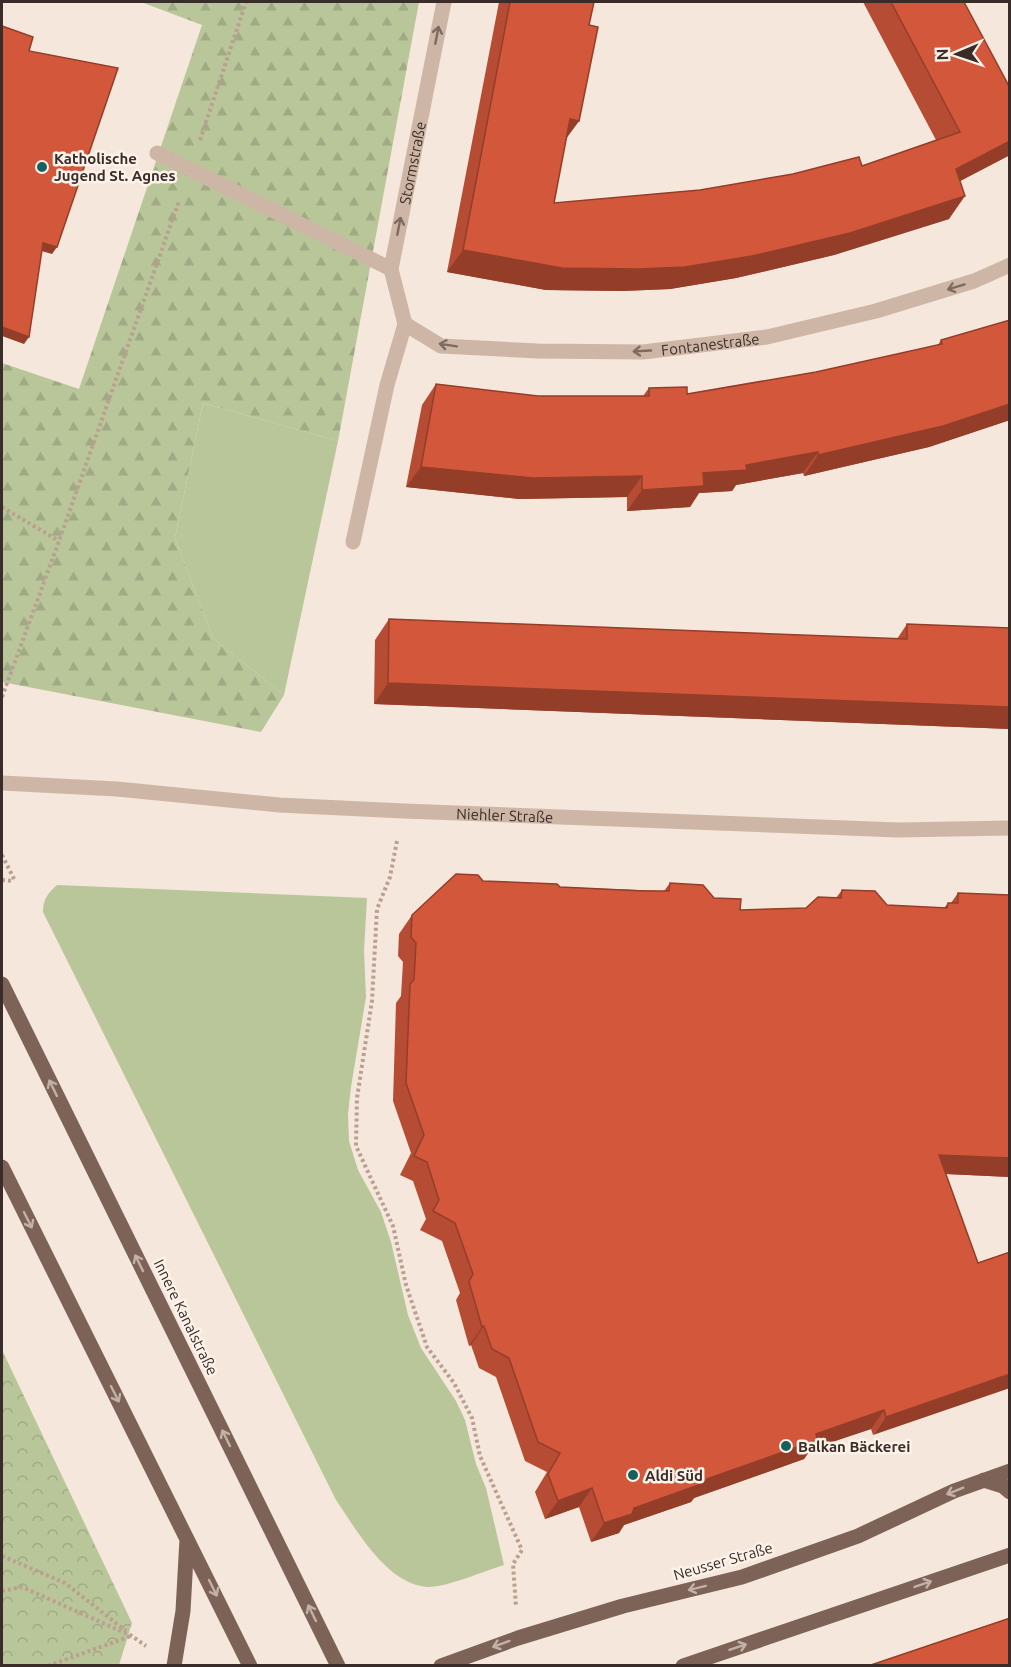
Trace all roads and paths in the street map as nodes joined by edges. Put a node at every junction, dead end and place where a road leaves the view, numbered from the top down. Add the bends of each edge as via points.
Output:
1 (246, 2) edge
2 (444, 2) edge
3 (157, 153) dead end
4 (190, 168) junction
5 (1010, 264) edge
6 (391, 269) junction
7 (405, 324) junction
8 (2, 507) edge
9 (59, 541) junction
10 (353, 542) dead end
11 (2, 697) edge
12 (2, 783) edge
13 (404, 811) junction
14 (1010, 828) edge
15 (2, 855) edge
16 (2, 880) edge
17 (2, 984) edge
18 (2, 1167) edge
19 (1010, 1471) edge
20 (984, 1480) junction
21 (1010, 1492) edge
22 (187, 1536) junction
23 (1008, 1554) edge
24 (2, 1556) edge
25 (2, 1591) edge
26 (132, 1636) junction
27 (518, 1638) junction
28 (148, 1648) dead end
29 (48, 1665) edge
30 (174, 1665) edge
31 (250, 1665) edge
32 (338, 1665) edge
33 (441, 1665) edge
34 (683, 1665) edge

1 - 4 path
6 -> 2 street, Stormstraße
3 - 4 street
4 - 6 street
4 - 9 path
5 -> 7 street, Fontanestraße via 975,281 876,311 767,337 643,352 441,346
6 - 7 street, Stormstraße
7 - 10 street via 387,385
8 - 9 path
9 - 11 path
12 - 13 street, Niehler Straße
13 - 14 street, Niehler Straße via 898,830
13 - 27 path via 390,877 377,909 372,1001 357,1098 356,1146 393,1226 406,1285 427,1347 454,1383 472,1418 480,1456 522,1550 513,1564
15 - 16 path via 15,881
32 -> 17 main road, Innere Kanalstraße
18 -> 22 main road
19 - 20 main road, Neusser Straße
20 - 21 main road
20 -> 27 main road, Neusser Straße via 858,1536 742,1577 623,1606
22 - 30 main road via 183,1611
22 -> 31 main road
34 -> 23 main road
24 - 26 path via 65,1583
25 - 26 path via 22,1587
26 - 28 path
26 - 29 path
27 -> 33 main road, Neusser Straße

